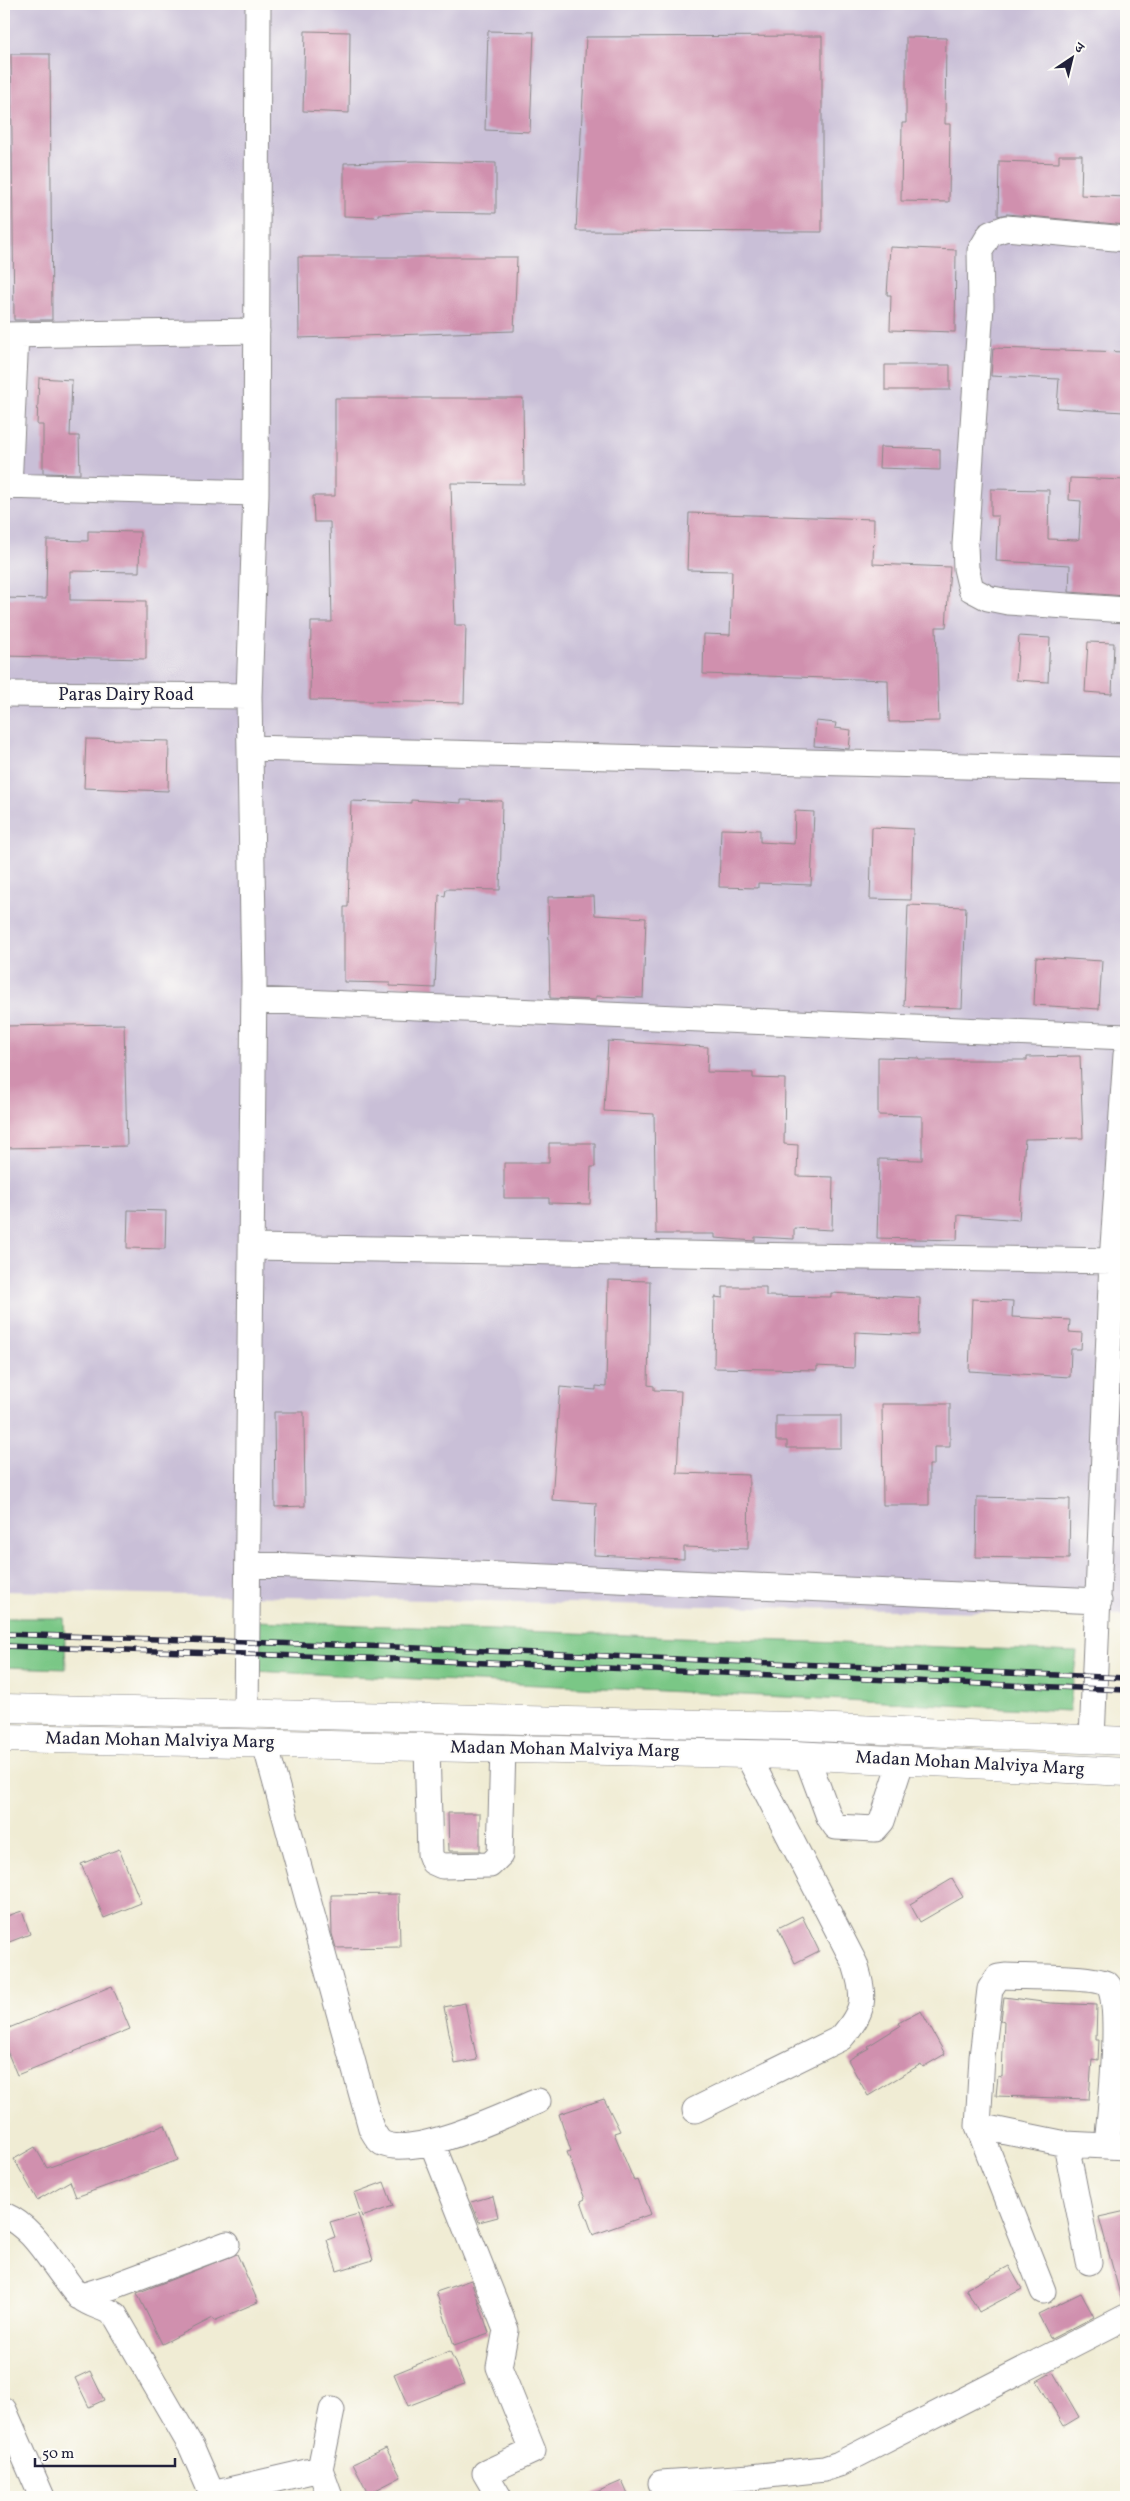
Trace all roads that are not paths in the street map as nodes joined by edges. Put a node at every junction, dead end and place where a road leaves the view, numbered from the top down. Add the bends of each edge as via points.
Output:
1 (258, 4) edge
2 (1126, 239) edge
3 (257, 331) junction
4 (10, 335) edge
5 (6, 487) edge
6 (256, 493) junction
7 (1126, 610) edge
8 (4, 694) edge
9 (249, 696) junction
10 (250, 748) junction
11 (1126, 770) edge
12 (254, 1000) junction
13 (1126, 1037) edge
14 (1126, 1055) edge
15 (252, 1247) junction
16 (1112, 1261) junction
17 (248, 1564) junction
18 (1099, 1601) junction
19 (4, 1708) edge
20 (246, 1713) junction
21 (4, 1738) edge
22 (1092, 1739) junction
23 (1126, 1741) edge
24 (265, 1744) junction
25 (427, 1747) junction
26 (503, 1748) junction
27 (747, 1754) junction
28 (806, 1755) junction
29 (902, 1760) junction
30 (1126, 1772) edge
31 (538, 2101) dead end
32 (695, 2110) dead end
33 (978, 2126) junction
34 (432, 2143) junction
35 (1066, 2144) junction
36 (1117, 2146) edge
37 (4, 2215) edge
38 (227, 2244) dead end
39 (1089, 2262) dead end
40 (1043, 2291) dead end
41 (79, 2297) junction
42 (1126, 2317) edge
43 (4, 2410) edge
44 (332, 2410) dead end
45 (320, 2469) junction
46 (661, 2483) dead end
47 (42, 2497) edge
48 (330, 2497) edge
49 (499, 2497) edge

1 - 3 street
2 - 7 street via 1006,228 990,234 980,251 981,306 965,545 971,589 988,598
3 - 4 street
3 - 6 street
4 - 5 street
5 - 6 street
6 - 9 street
8 - 9 street, Paras Dairy Road
9 - 10 street
10 - 11 street
10 - 12 street
12 - 13 street
12 - 15 street
14 - 16 street
15 - 16 street
15 - 17 street
16 - 18 street
17 - 18 street
17 - 20 street
18 - 22 street
19 - 20 main road, Madan Mohan Malviya Marg
20 - 22 main road, Madan Mohan Malviya Marg via 791,1726
21 - 24 main road, Madan Mohan Malviya Marg
22 - 23 main road, Madan Mohan Malviya Marg
24 - 25 main road, Madan Mohan Malviya Marg
24 - 34 street via 371,2128 379,2142 391,2147
25 - 26 main road, Madan Mohan Malviya Marg
25 - 26 street via 430,1854 433,1862 442,1866 490,1865 500,1855
26 - 27 main road, Madan Mohan Malviya Marg
27 - 28 main road, Madan Mohan Malviya Marg
27 - 32 street via 855,1964 862,1987 862,2007 841,2038
28 - 29 main road, Madan Mohan Malviya Marg
28 - 29 street via 829,1817 836,1827 874,1829 882,1821
29 - 30 main road, Madan Mohan Malviya Marg
31 - 34 street
33 - 35 street
33 - 36 street via 982,2057 990,1989 994,1980 1005,1976 1105,1983 1110,1988 1116,2020
33 - 40 street
34 - 49 street via 506,2330 499,2367 533,2451 485,2473
35 - 36 street
35 - 39 street
37 - 41 street via 32,2234
38 - 41 street
41 - 45 street via 114,2315 192,2448 212,2494
42 - 46 street via 839,2464 824,2469 751,2477
43 - 47 street
44 - 45 street
45 - 48 street

